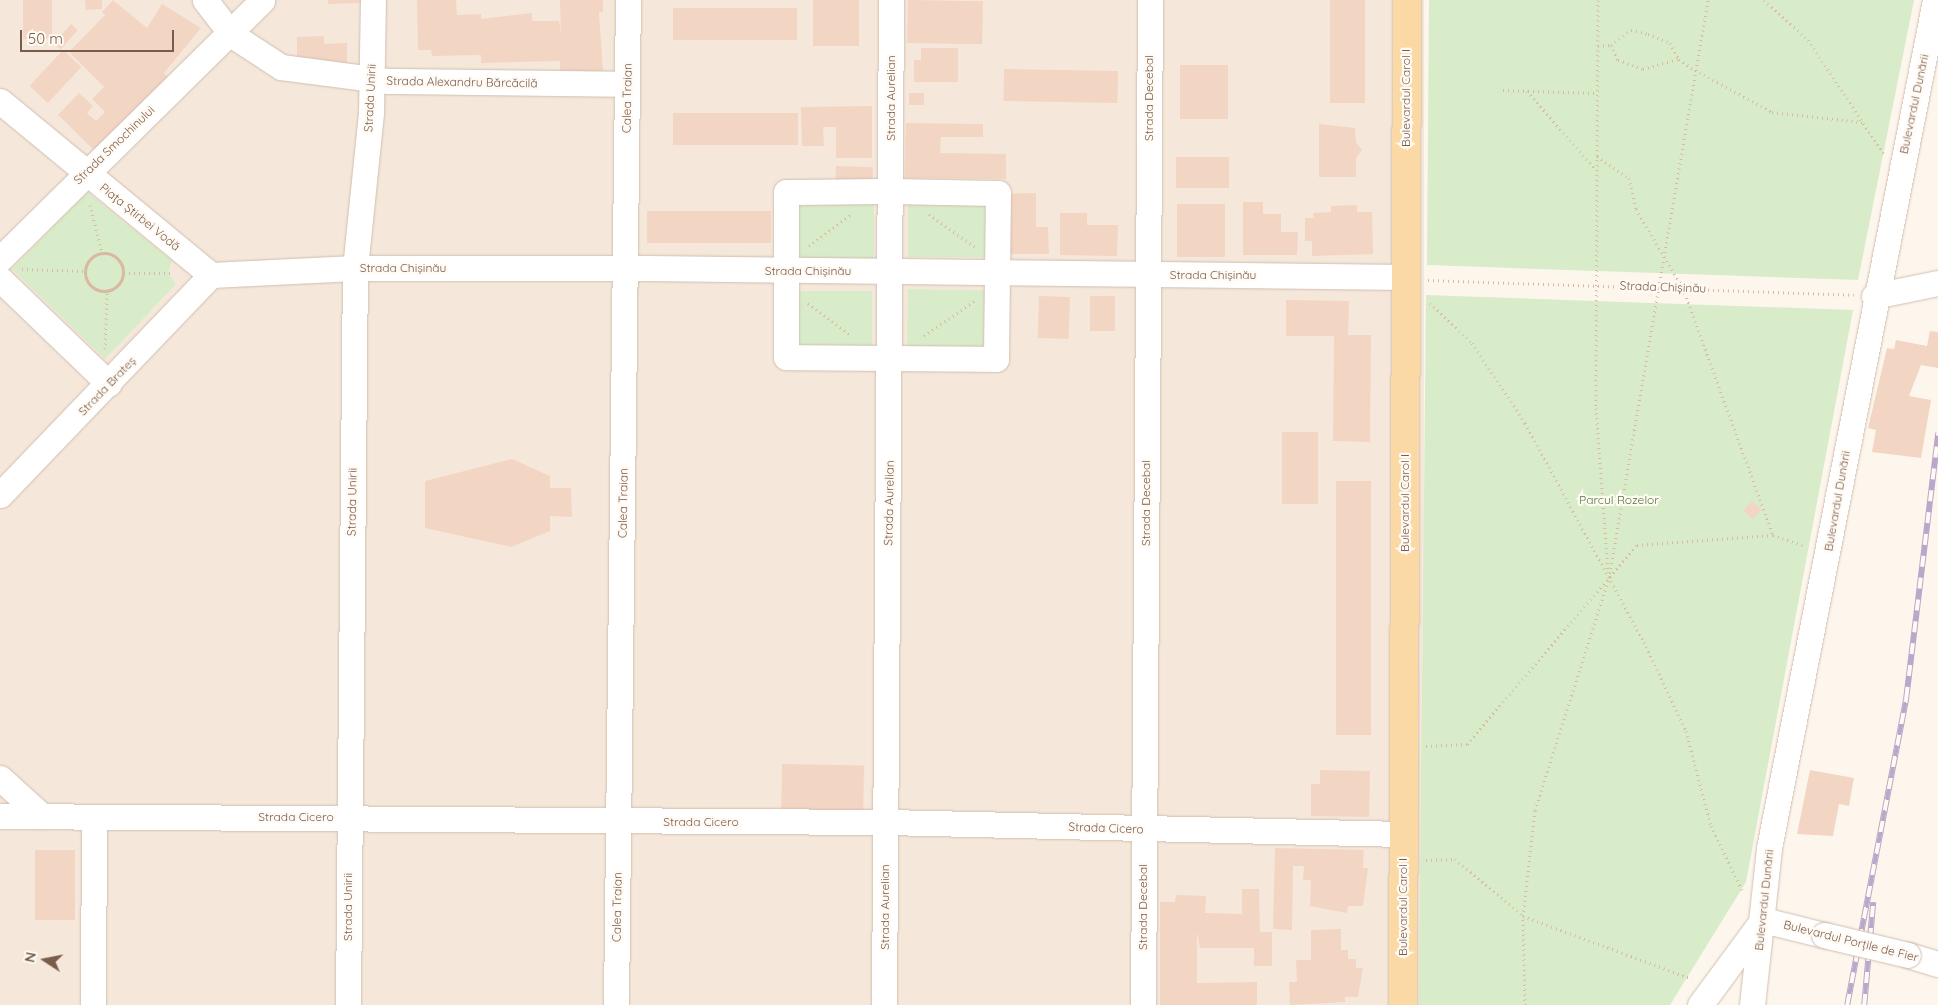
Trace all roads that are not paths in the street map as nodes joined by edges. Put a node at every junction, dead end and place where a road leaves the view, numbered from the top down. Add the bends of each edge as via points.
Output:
1 (205, 0) edge
2 (373, 0) edge
3 (628, 0) edge
4 (891, 0) edge
5 (1150, 0) edge
6 (1407, 0) edge
7 (1935, 0) edge
8 (262, 1) edge
9 (232, 35) junction
10 (372, 80) junction
11 (627, 84) junction
12 (0, 101) edge
13 (86, 172) junction
14 (890, 191) junction
15 (355, 268) junction
16 (4, 269) edge
17 (625, 269) junction
18 (889, 270) junction
19 (787, 274) junction
20 (996, 274) junction
21 (211, 275) junction
22 (1148, 275) junction
23 (1405, 278) junction
24 (1938, 283) edge
25 (1874, 296) junction
26 (890, 358) junction
27 (109, 384) junction
28 (0, 495) edge
29 (0, 778) edge
30 (0, 816) edge
31 (42, 816) junction
32 (94, 817) junction
33 (349, 817) junction
34 (618, 821) junction
35 (886, 822) junction
36 (1144, 830) junction
37 (1402, 834) junction
38 (1763, 920) junction
39 (1938, 964) edge
40 (1706, 996) edge
41 (93, 1005) edge
42 (348, 1005) edge
43 (616, 1005) edge
44 (884, 1005) edge
45 (1143, 1005) edge
46 (1403, 1005) edge
47 (1752, 1005) edge

1 - 9 street, Strada Alexandru Bărcăcilă
2 - 10 street, Strada Unirii
3 - 11 street, Calea Traian
4 - 14 street, Strada Aurelian
5 - 22 street, Strada Decebal
6 - 23 main road, Bulevardul Carol I
7 - 25 street, Bulevardul Dunării
8 - 9 street, Strada Smochinului
9 - 10 street, Strada Alexandru Bărcăcilă via 281,66
9 - 13 street, Strada Smochinului
10 - 11 street, Strada Alexandru Bărcăcilă
10 - 15 street, Strada Unirii
11 - 17 street, Calea Traian
12 - 13 street, Piața Știrbei Vodă
13 - 16 street, Strada Smochinului
13 - 21 street, Piața Știrbei Vodă
14 - 18 street, Strada Aurelian
14 - 19 street via 786,192
14 - 20 street via 998,193
15 - 17 street, Strada Chișinău
15 - 21 street, Strada Chișinău
15 - 33 street, Strada Unirii
16 - 27 street
17 - 19 street, Strada Chișinău
17 - 34 street, Calea Traian
18 - 19 street, Strada Chișinău
18 - 20 street, Strada Chișinău
18 - 26 street, Strada Aurelian
19 - 26 street via 786,357
20 - 22 street, Strada Chișinău
20 - 26 street via 996,359
21 - 27 street, Strada Brateș
22 - 23 street, Strada Chișinău
22 - 36 street, Strada Decebal
23 - 37 main road, Bulevardul Carol I via 1405,746
24 - 25 street
25 - 38 street, Bulevardul Dunării via 1769,848
26 - 35 street, Strada Aurelian
27 - 28 street, Strada Brateș
29 - 31 street
30 - 31 street, Strada Cicero
31 - 32 street, Strada Cicero
32 - 33 street, Strada Cicero
32 - 41 street
33 - 34 street, Strada Cicero
33 - 42 street, Strada Unirii
34 - 35 street, Strada Cicero
34 - 43 street, Calea Traian
35 - 36 street, Strada Cicero
35 - 44 street, Strada Aurelian
36 - 37 street, Strada Cicero
36 - 45 street, Strada Decebal
37 - 46 main road, Bulevardul Carol I
38 - 39 street, Bulevardul Porțile de Fier, bridge
38 - 40 street
38 - 47 street, Bulevardul Dunării

